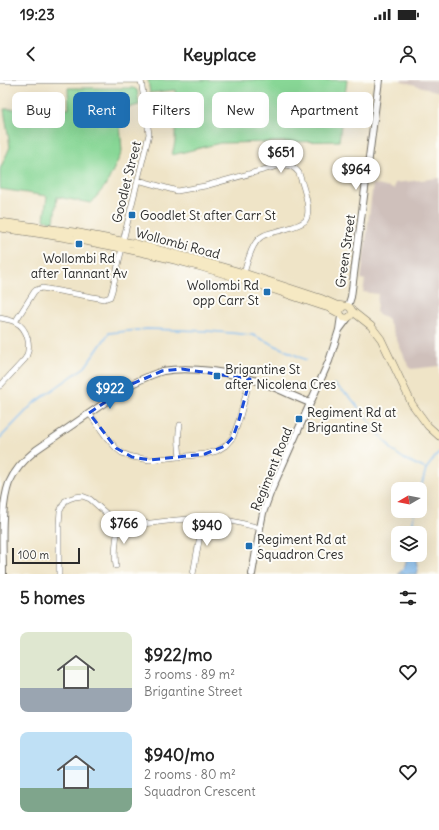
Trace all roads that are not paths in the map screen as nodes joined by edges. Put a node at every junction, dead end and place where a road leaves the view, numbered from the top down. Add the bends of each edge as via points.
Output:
1 (141, 80) edge
2 (379, 80) edge
3 (0, 81) edge
4 (138, 180) junction
5 (0, 222) edge
6 (0, 228) edge
7 (122, 244) junction
8 (243, 277) junction
9 (346, 313) junction
10 (0, 318) edge
11 (15, 322) junction
12 (250, 379) junction
13 (0, 386) edge
14 (310, 404) junction
15 (88, 413) junction
16 (180, 425) dead end
17 (437, 434) edge
18 (180, 457) junction
19 (201, 518) junction
20 (120, 522) junction
21 (260, 528) junction
22 (116, 566) dead end
23 (3, 574) edge
24 (59, 574) edge
25 (193, 574) edge
26 (252, 574) edge

1 - 3 street
1 - 4 street, Goodlet Street via 149,134
2 - 9 street, Green Street via 352,289
4 - 7 street, Goodlet Street
4 - 8 street via 178,191 281,166 296,169 308,208 306,220 262,236 254,244
5 - 7 main road, Wollombi Road via 74,232
6 - 7 main road, Wollombi Road
7 - 8 main road, Wollombi Road via 202,261
7 - 11 street, Goodlet Street via 110,297 104,299 38,289
8 - 9 main road, Wollombi Road
9 - 14 street, Regiment Road
9 - 17 main road, Wollombi Road via 362,319 381,339 412,404
10 - 11 street
11 - 13 street via 23,329 27,338 27,356
12 - 14 street
12 - 15 street via 201,370 162,371 132,384
12 - 18 street via 233,438 217,451
14 - 21 street, Regiment Road via 271,491
15 - 18 street via 122,453 150,460
15 - 23 street via 24,460 9,482 2,515
16 - 18 street
19 - 20 street via 143,524
19 - 21 street via 231,521
19 - 25 street
20 - 22 street via 117,531
20 - 24 street via 90,499 82,496 65,501 60,511
21 - 26 street, Regiment Road

